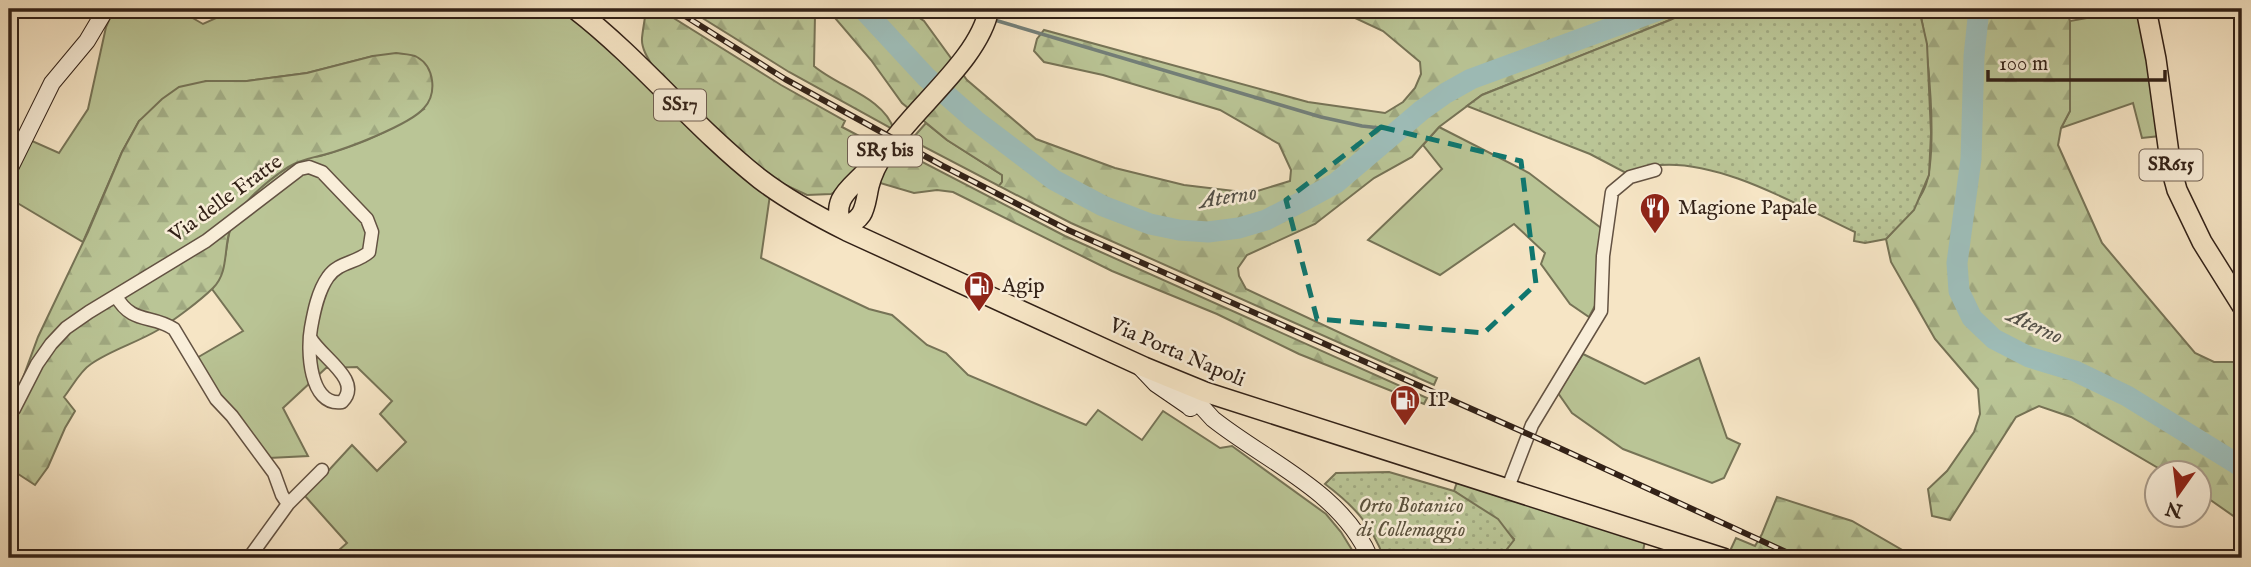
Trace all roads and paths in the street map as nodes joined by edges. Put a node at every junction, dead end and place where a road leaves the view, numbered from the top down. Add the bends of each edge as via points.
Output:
1 (106, 9) edge
2 (575, 9) edge
3 (989, 9) edge
4 (2146, 9) edge
5 (919, 108) junction
6 (9, 170) edge
7 (1655, 170) dead end
8 (849, 190) junction
9 (788, 198) junction
10 (867, 201) junction
11 (842, 228) junction
12 (893, 251) junction
13 (117, 296) junction
14 (2242, 306) edge
15 (310, 337) junction
16 (1136, 363) junction
17 (1204, 405) junction
18 (9, 414) edge
19 (321, 470) dead end
20 (1507, 490) junction
21 (288, 504) junction
22 (249, 558) edge
23 (1370, 558) edge
24 (1723, 558) edge

1 - 6 main road via 87,41 52,83
2 - 9 main road, SS17 via 730,153
3 - 5 main road, SR5 bis via 982,33 963,60
4 - 14 main road, SR615 via 2177,190 2202,242
5 - 8 main road, SR5 bis
5 - 10 main road, SR5 bis via 881,157
7 - 20 street via 1630,177 1612,192 1601,311 1532,425
8 - 9 main road, SR5 bis via 828,200
8 - 11 main road, SR5 bis via 838,205
9 - 11 main road, SS17
10 - 11 main road, SR5 bis via 860,218
10 - 12 main road via 873,227
11 - 12 main road, Via Porta Napoli / SS17
12 - 16 main road, Via Porta Napoli / SS17
13 - 15 street, Via delle Fratte via 206,240 300,169 313,167 367,219 373,240 366,255 339,266 328,277
13 - 18 street, Via delle Fratte via 58,335
13 - 21 street via 132,314 174,329 216,399 274,472
15 - 15 street, Via delle Fratte via 316,388 331,401 342,402 348,390 346,379
16 - 17 main road via 1156,384
16 - 17 main road, Via Porta Napoli / SS17 via 1196,389
17 - 20 main road, Via Porta Napoli / SS17
17 - 23 main road via 1229,432 1335,507 1353,526
19 - 21 street
20 - 24 main road, Via Porta Napoli / SS17
21 - 22 street

